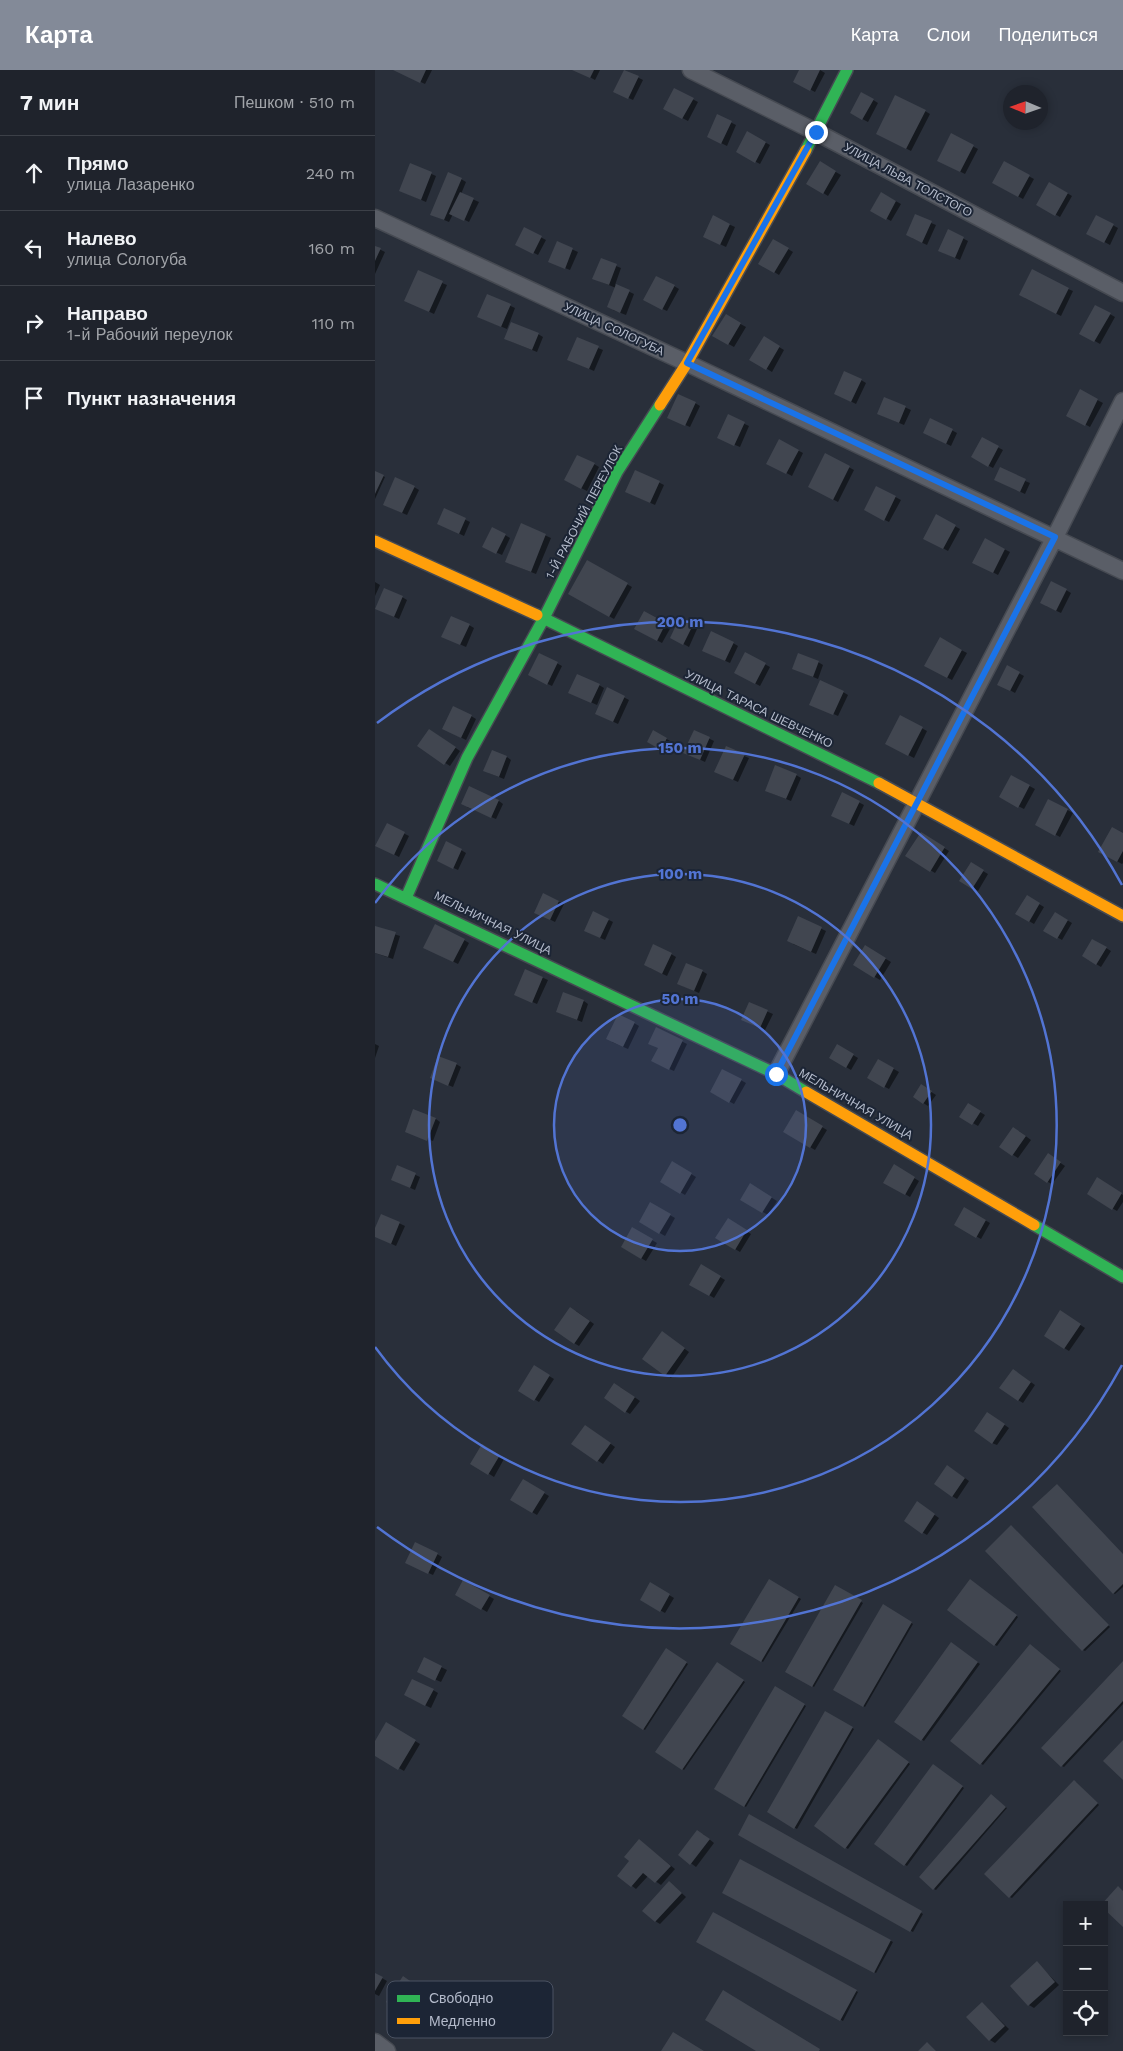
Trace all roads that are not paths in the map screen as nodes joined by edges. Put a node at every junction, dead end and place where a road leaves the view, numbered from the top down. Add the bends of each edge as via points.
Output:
1 (691, 70) edge
2 (847, 70) edge
3 (816, 132) junction
4 (375, 218) edge
5 (1123, 293) edge
6 (687, 363) junction
7 (1123, 401) edge
8 (1055, 537) junction
9 (375, 541) edge
10 (1123, 571) edge
11 (544, 618) junction
12 (917, 802) junction
13 (375, 884) edge
14 (406, 898) junction
15 (1123, 916) edge
16 (776, 1074) junction
17 (1123, 1277) edge
18 (375, 2042) edge
19 (387, 2051) edge

1 - 3 street, УЛИЦА ЛЬВА ТОЛСТОГО
2 - 3 street, 1-Й РАБОЧИЙ ПЕРЕУЛОК
3 - 5 street, УЛИЦА ЛЬВА ТОЛСТОГО
3 - 6 street, 1-Й РАБОЧИЙ ПЕРЕУЛОК
4 - 6 street, УЛИЦА СОЛОГУБА
6 - 8 street, УЛИЦА СОЛОГУБА
6 - 11 street, 1-Й РАБОЧИЙ ПЕРЕУЛОК via 617,472
7 - 8 street
8 - 10 street, УЛИЦА СОЛОГУБА
8 - 12 street
9 - 11 street, УЛИЦА ТАРАСА ШЕВЧЕНКО
11 - 12 street, УЛИЦА ТАРАСА ШЕВЧЕНКО
11 - 14 street, 1-Й РАБОЧИЙ ПЕРЕУЛОК via 467,758
12 - 15 street, УЛИЦА ТАРАСА ШЕВЧЕНКО
12 - 16 street
13 - 14 street, МЕЛЬНИЧНАЯ УЛИЦА
14 - 16 street, МЕЛЬНИЧНАЯ УЛИЦА
16 - 17 street, МЕЛЬНИЧНАЯ УЛИЦА
18 - 19 street

